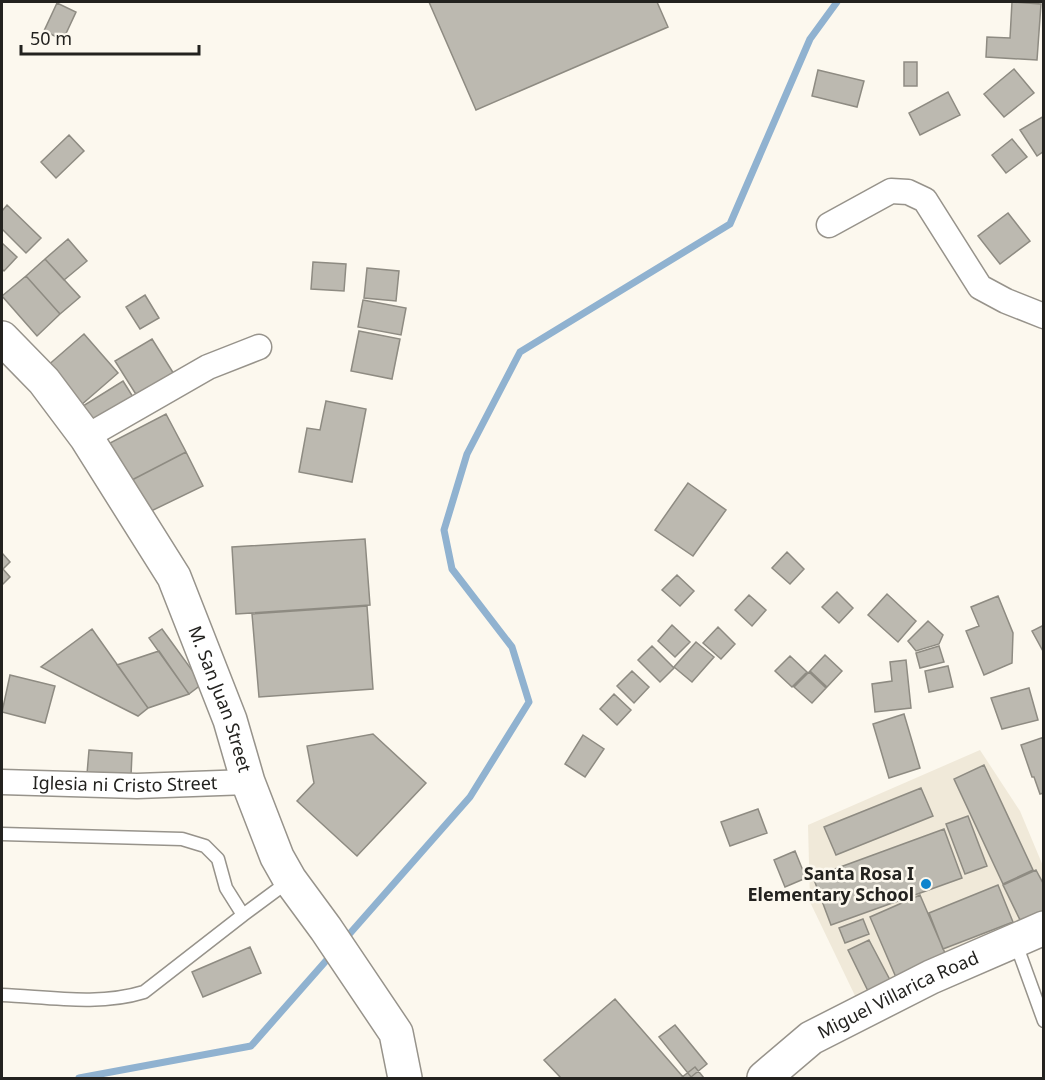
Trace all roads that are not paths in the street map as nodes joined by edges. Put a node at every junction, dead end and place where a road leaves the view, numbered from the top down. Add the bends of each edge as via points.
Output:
1 (829, 225) dead end
2 (1044, 316) edge
3 (2, 338) edge
4 (260, 347) dead end
5 (86, 437) junction
6 (2, 782) edge
7 (248, 782) junction
8 (2, 834) edge
9 (290, 880) junction
10 (243, 915) junction
11 (1029, 934) edge
12 (2, 995) edge
13 (1040, 1001) edge
14 (1044, 1021) edge
15 (405, 1078) edge
16 (764, 1078) edge

1 - 2 street via 891,191 908,192 925,200 980,287
3 - 5 street, M. San Juan Street via 44,381
4 - 5 street via 208,366
5 - 7 street, M. San Juan Street via 174,577 230,720
6 - 7 street, Iglesia ni Cristo Street via 137,786
7 - 9 street, M. San Juan Street
8 - 10 lane via 182,839 205,846 218,859 226,888
9 - 10 lane
9 - 15 street, M. San Juan Street via 396,1033
10 - 12 lane via 144,992 106,1000
11 - 13 lane
11 - 16 street, Miguel Villarica Road via 931,977 811,1038
13 - 14 lane

